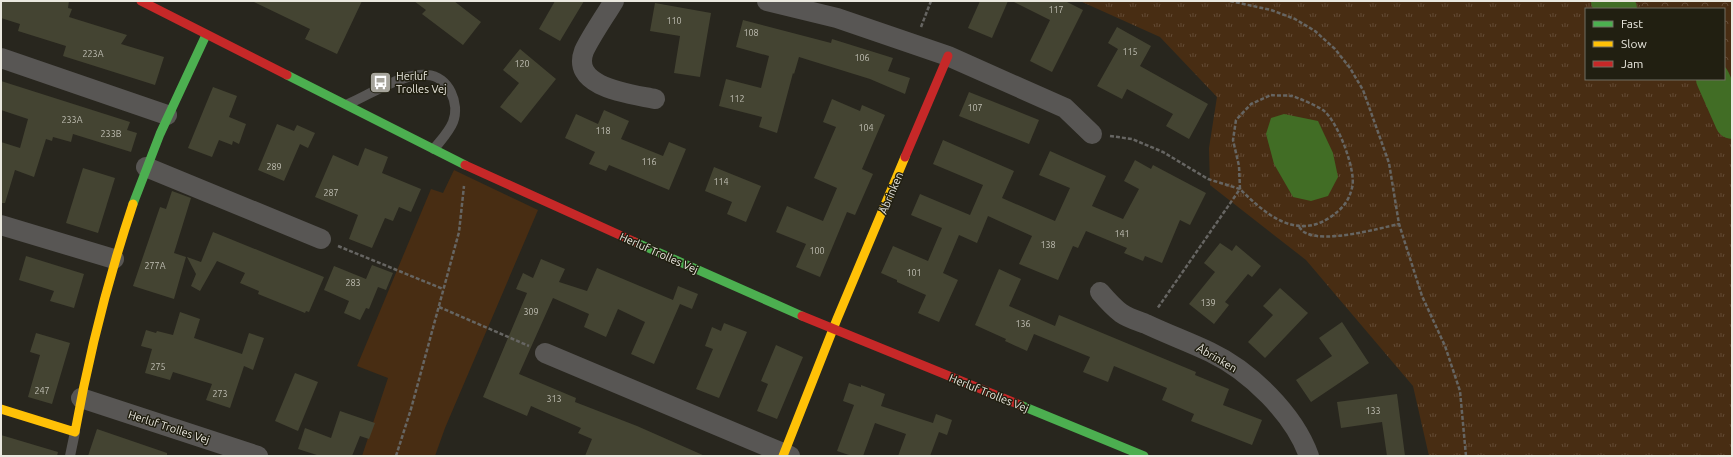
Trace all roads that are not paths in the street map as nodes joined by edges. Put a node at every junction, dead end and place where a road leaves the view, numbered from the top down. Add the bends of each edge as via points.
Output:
1 (614, 1) edge
2 (768, 1) edge
3 (150, 3) edge
4 (206, 35) junction
5 (948, 56) junction
6 (1, 58) edge
7 (655, 99) dead end
8 (346, 105) junction
9 (167, 115) junction
10 (1092, 134) road end
11 (434, 149) junction
12 (146, 167) junction
13 (1, 225) edge
14 (321, 239) road end
15 (114, 259) junction
16 (1100, 292) dead end
17 (833, 329) junction
18 (545, 353) road end
19 (81, 398) junction
20 (1, 409) edge
21 (75, 432) junction
22 (786, 455) edge
23 (70, 456) edge
24 (258, 456) edge
25 (1144, 456) edge
26 (1309, 456) edge

1 - 7 street via 584,52 582,62 585,72 592,80 611,90
2 - 5 street via 838,18
3 - 4 street, Herluf Trolles Vej
4 - 8 street, Herluf Trolles Vej
4 - 9 street
5 - 10 street via 1065,108
5 - 17 street, Åbrinken
6 - 9 street
8 - 11 street, Herluf Trolles Vej
8 - 11 lane via 411,76 428,74 439,79 449,88 455,102 454,120
9 - 12 street
11 - 17 street, Herluf Trolles Vej via 666,256
12 - 14 street
12 - 15 street
13 - 15 street
15 - 19 street via 95,328
16 - 26 street, Åbrinken via 1122,314 1211,353 1252,381 1286,416
17 - 22 street
17 - 25 street, Herluf Trolles Vej
18 - 22 street
19 - 21 street
19 - 24 street, Herluf Trolles Vej
20 - 21 street
21 - 23 lane

